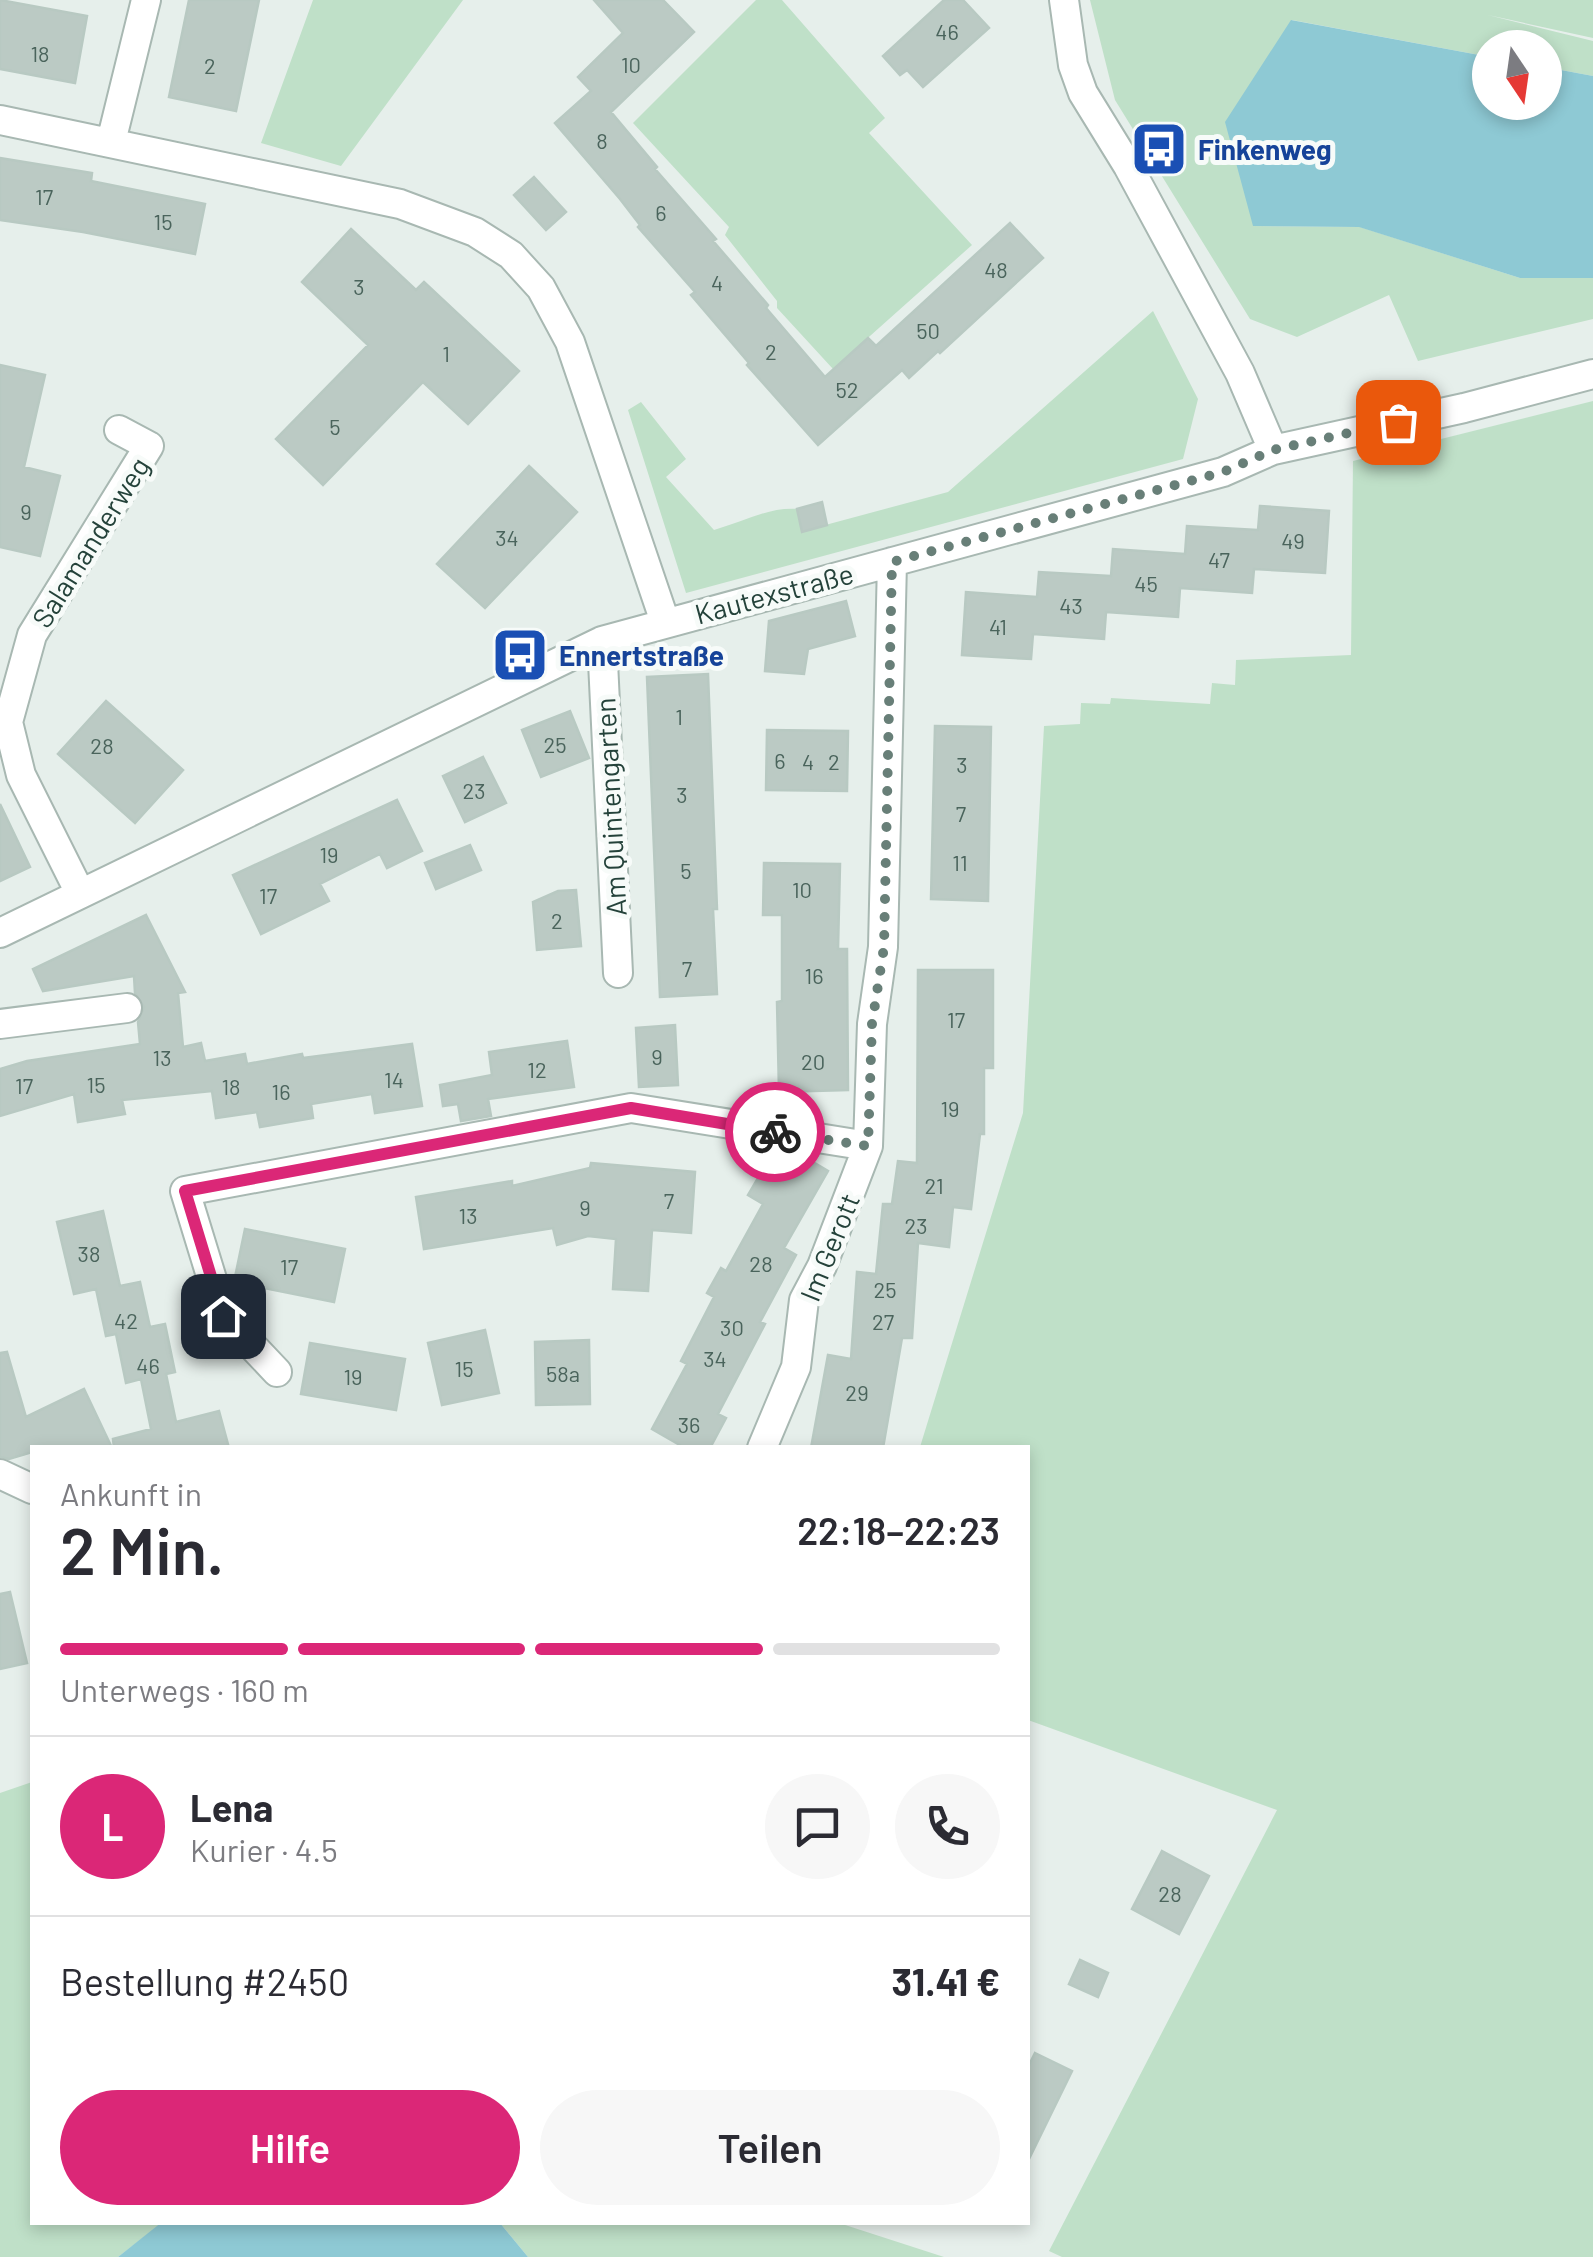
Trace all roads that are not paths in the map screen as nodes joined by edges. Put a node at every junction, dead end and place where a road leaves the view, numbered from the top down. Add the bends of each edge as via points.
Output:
1 (146, 0) edge
2 (1064, 0) edge
3 (0, 120) edge
4 (111, 142) junction
5 (1593, 374) edge
6 (120, 430) dead end
7 (1273, 450) junction
8 (892, 562) junction
9 (665, 622) junction
10 (602, 641) junction
11 (80, 893) junction
12 (0, 933) edge
13 (618, 973) dead end
14 (127, 1008) dead end
15 (0, 1024) edge
16 (868, 1146) junction
17 (276, 1372) dead end
18 (763, 1445) edge
19 (0, 1474) edge
20 (30, 1488) edge

1 - 4 street
2 - 7 street via 1083,93 1240,373
3 - 4 street
4 - 9 street via 400,204 475,232 511,255 541,288 570,342
5 - 7 street, Kautexstraße
6 - 11 street, Salamanderweg via 149,446 32,635 8,722 21,775
7 - 8 street, Kautexstraße via 1223,472
8 - 9 street, Kautexstraße
8 - 16 street, Im Gerott via 884,947 872,1024
9 - 10 street, Kautexstraße
10 - 11 street, Kautexstraße
10 - 13 street, Am Quintengarten
11 - 12 street, Kautexstraße
14 - 15 street
16 - 17 street via 631,1108 185,1191 223,1316
16 - 18 street, Im Gerott via 804,1300 796,1367
19 - 20 street

